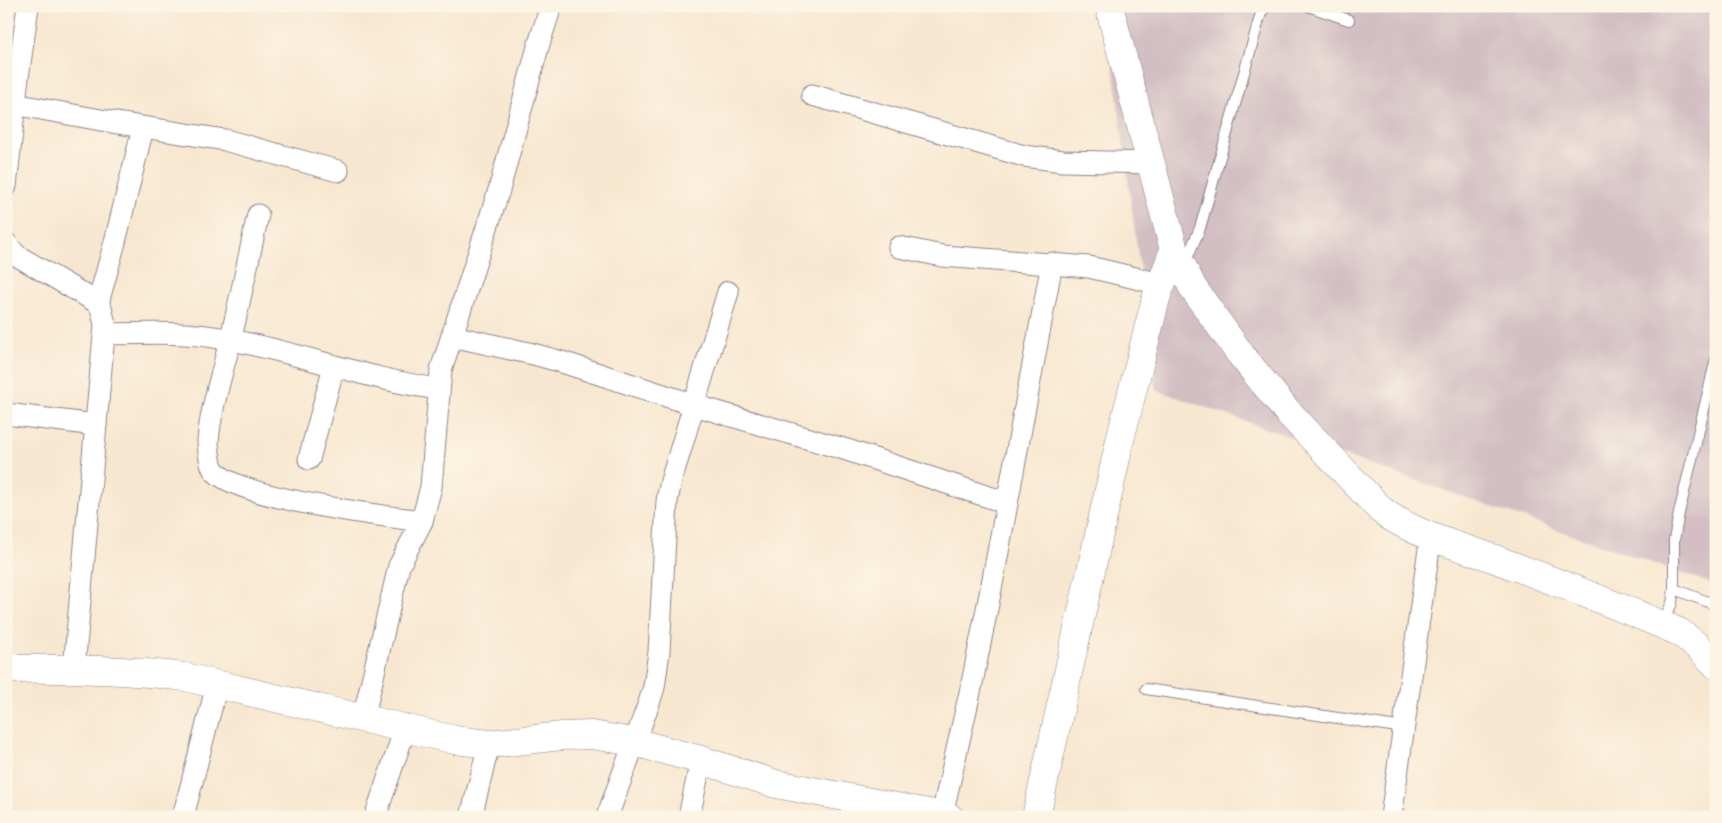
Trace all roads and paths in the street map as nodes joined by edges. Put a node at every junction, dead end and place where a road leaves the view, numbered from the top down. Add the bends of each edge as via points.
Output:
1 (28, 6) edge
2 (550, 6) edge
3 (1109, 6) edge
4 (1266, 6) edge
5 (1308, 6) edge
6 (1349, 20) dead end
7 (812, 95) dead end
8 (14, 104) junction
9 (143, 128) junction
10 (8, 156) edge
11 (1152, 163) junction
12 (338, 171) dead end
13 (6, 186) edge
14 (258, 215) dead end
15 (6, 243) edge
16 (899, 246) dead end
17 (1052, 264) junction
18 (1173, 267) junction
19 (728, 292) dead end
20 (98, 303) junction
21 (105, 334) junction
22 (452, 336) junction
23 (230, 340) junction
24 (1716, 359) edge
25 (334, 366) junction
26 (439, 390) junction
27 (694, 405) junction
28 (6, 414) edge
29 (96, 425) junction
30 (309, 459) dead end
31 (1007, 503) junction
32 (422, 522) junction
33 (1431, 536) junction
34 (1674, 589) junction
35 (1716, 605) edge
36 (1662, 625) junction
37 (1716, 665) edge
38 (6, 668) edge
39 (74, 668) junction
40 (218, 685) junction
41 (1146, 689) dead end
42 (363, 719) junction
43 (1404, 728) junction
44 (406, 729) junction
45 (634, 742) junction
46 (488, 744) junction
47 (701, 760) junction
48 (945, 816) edge
49 (183, 817) edge
50 (375, 817) edge
51 (471, 817) edge
52 (607, 817) edge
53 (689, 817) edge
54 (1036, 817) edge
55 (1391, 817) edge

1 - 8 street
2 - 22 street via 499,190
3 - 11 street
4 - 18 lane via 1261,13 1200,228
5 - 6 lane
7 - 11 street via 1024,156 1063,161
8 - 9 street
8 - 10 street
9 - 12 street via 225,140
9 - 20 street
10 - 13 street
11 - 18 street
14 - 23 street
15 - 20 street via 16,255
16 - 17 street via 942,256
17 - 18 street
17 - 31 street
18 - 33 street via 1193,288 1286,410 1381,510
18 - 54 street via 1121,436
19 - 27 street
20 - 21 street
21 - 23 street via 182,334
21 - 29 street
22 - 26 street
22 - 27 street via 533,354
23 - 25 street
23 - 32 street via 208,443 213,469 221,477 256,492
24 - 34 lane via 1674,540
25 - 26 street via 392,382
25 - 30 street
26 - 32 street via 431,487
27 - 31 street via 847,450
27 - 45 street via 667,501 657,670
28 - 29 street
29 - 39 street
31 - 48 street
32 - 42 street via 399,566
33 - 36 street
33 - 43 street
34 - 35 lane
34 - 36 lane via 1672,603
36 - 37 street via 1694,643
38 - 39 street
39 - 40 street via 184,676
40 - 42 street
40 - 49 street
41 - 43 lane
42 - 44 street
43 - 55 street
44 - 46 street
44 - 50 street
45 - 46 street via 586,735
45 - 47 street
45 - 52 street
46 - 51 street
47 - 48 street via 776,784
47 - 53 street

